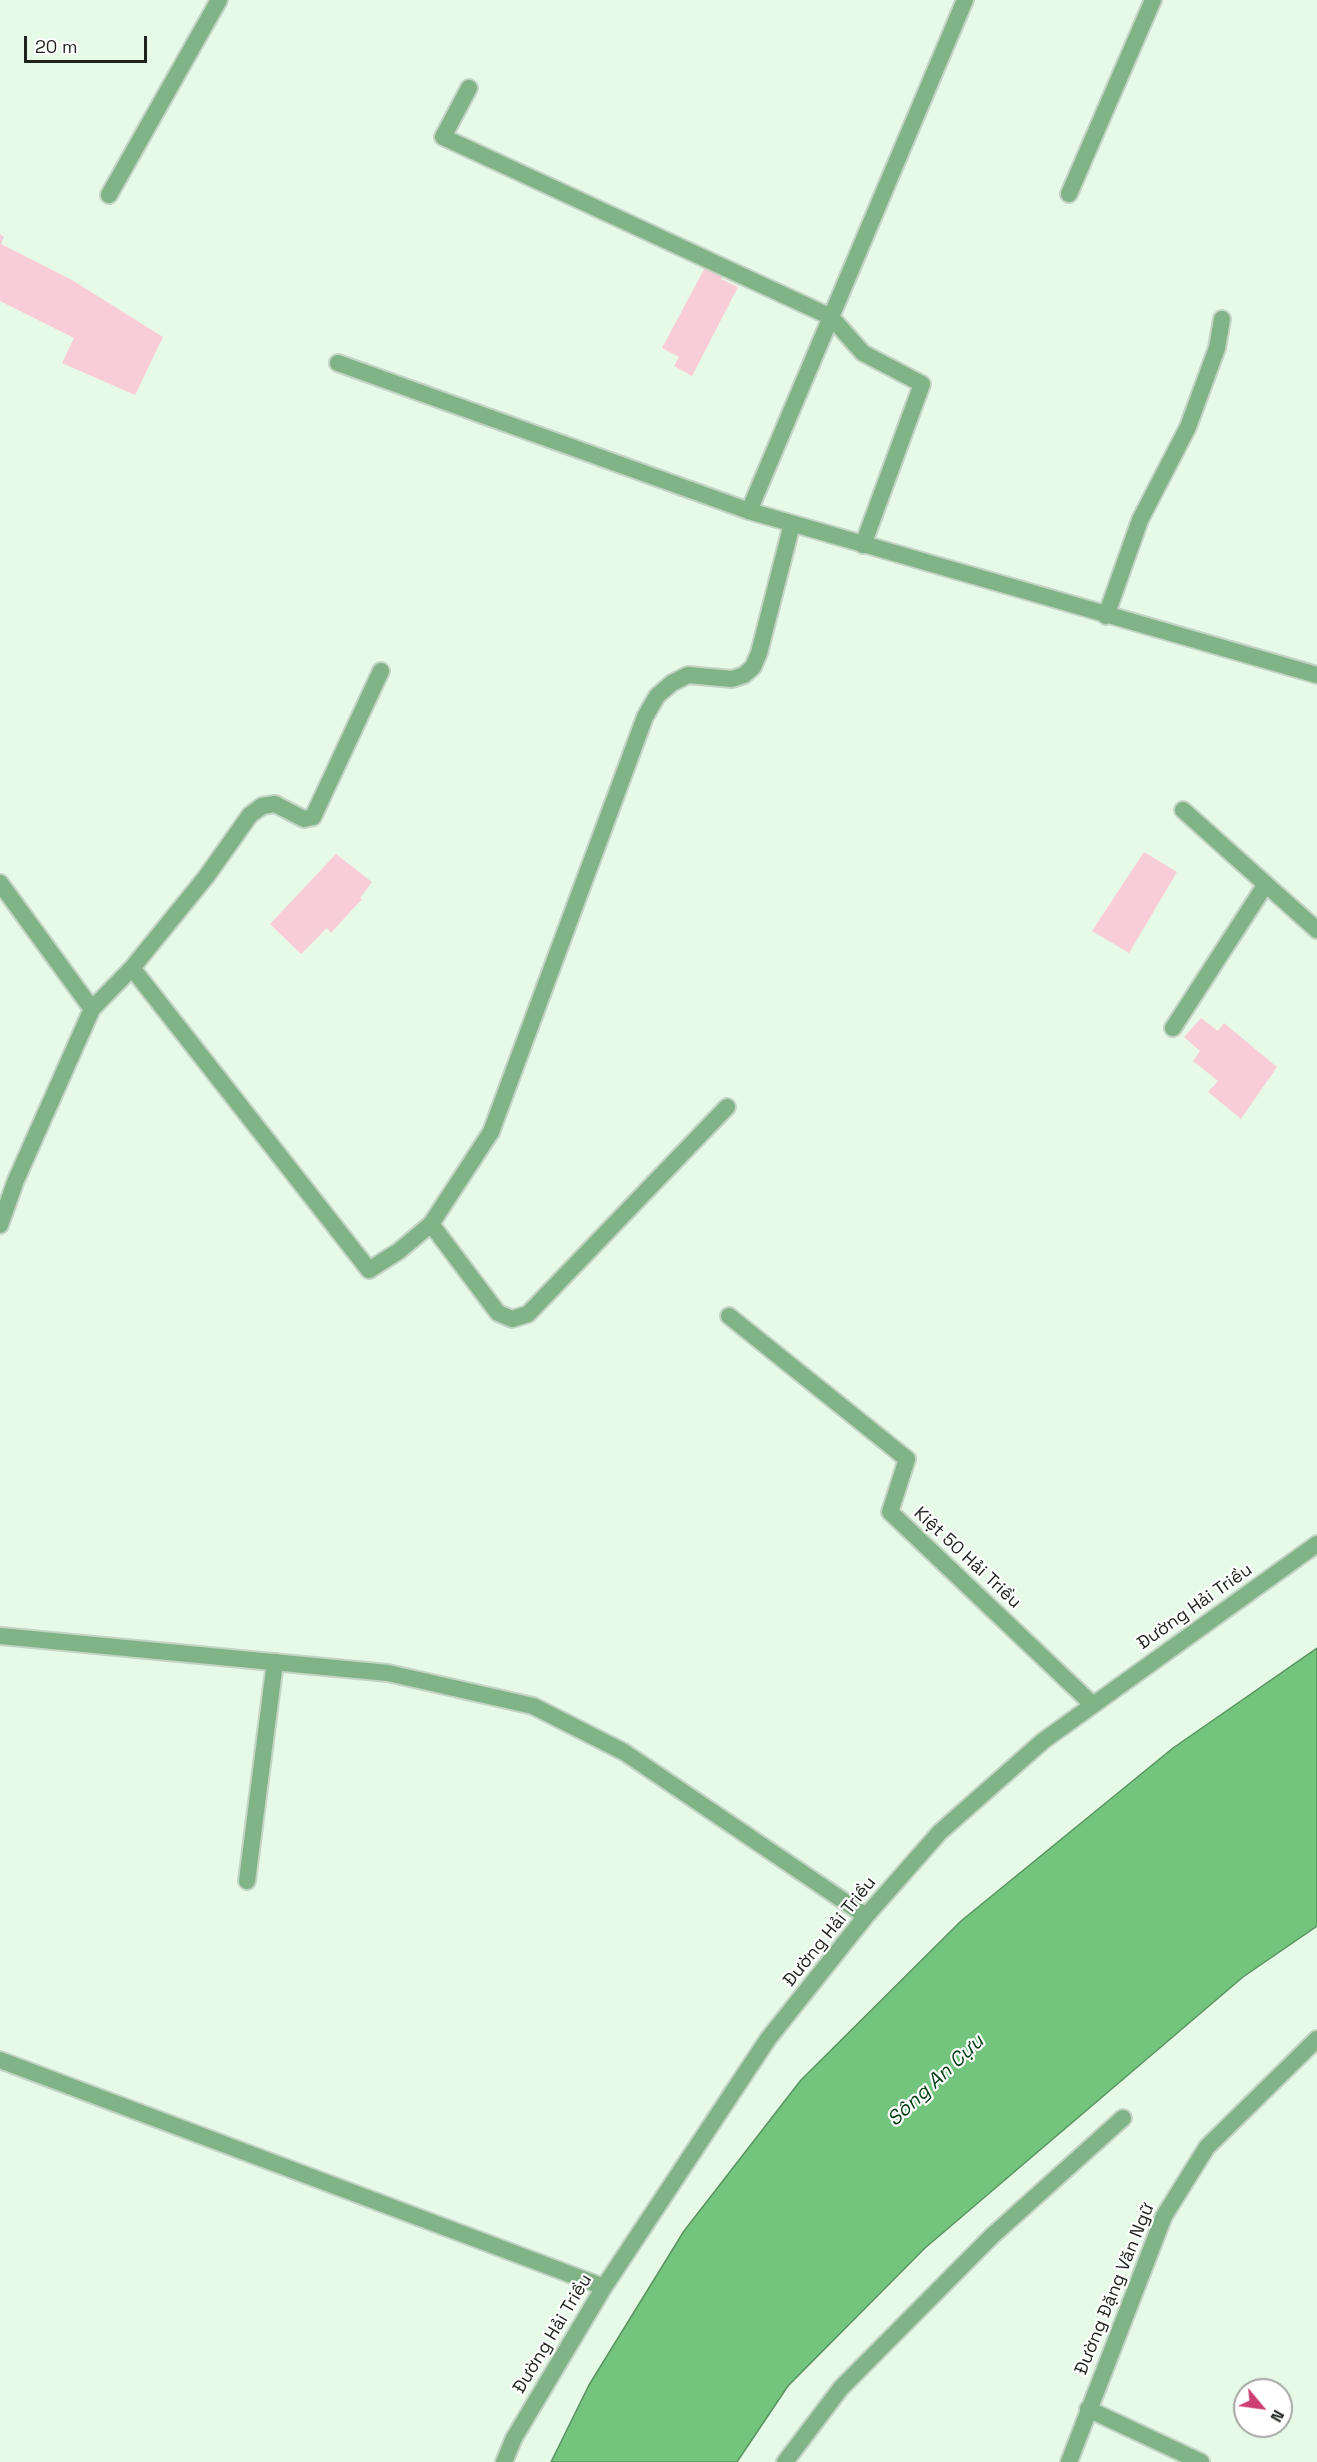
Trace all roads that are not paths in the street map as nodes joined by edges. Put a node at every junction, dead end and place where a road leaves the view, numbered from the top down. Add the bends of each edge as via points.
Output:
1 (219, 0) edge
2 (965, 0) edge
3 (1153, 0) edge
4 (469, 88) dead end
5 (1069, 194) dead end
6 (109, 195) dead end
7 (831, 317) junction
8 (1222, 319) dead end
9 (338, 363) dead end
10 (749, 511) junction
11 (792, 524) junction
12 (863, 545) junction
13 (1106, 616) junction
14 (381, 671) dead end
15 (1317, 675) edge
16 (1183, 810) dead end
17 (0, 884) edge
18 (1266, 884) junction
19 (1317, 930) edge
20 (132, 968) junction
21 (92, 1009) junction
22 (1173, 1028) dead end
23 (727, 1107) dead end
24 (431, 1224) junction
25 (0, 1225) edge
26 (729, 1316) dead end
27 (1317, 1544) edge
28 (0, 1636) edge
29 (274, 1662) junction
30 (1092, 1704) junction
31 (247, 1881) dead end
32 (866, 1916) junction
33 (1317, 2039) edge
34 (0, 2060) edge
35 (1124, 2118) dead end
36 (603, 2287) junction
37 (1088, 2409) junction
38 (504, 2462) edge
39 (785, 2462) edge
40 (1069, 2462) edge
41 (1201, 2462) edge

1 - 6 street
2 - 7 street
3 - 5 street
4 - 7 street via 443,137
7 - 10 street
7 - 12 street via 864,353 922,384
8 - 13 street via 1217,348 1188,427 1140,519
9 - 10 street
10 - 11 street
11 - 12 street
11 - 24 street via 753,667 732,679 688,675 657,696 645,717 491,1132
12 - 13 street
13 - 15 street
14 - 20 street via 314,817 304,819 275,804 256,810
16 - 18 street
17 - 21 street
18 - 19 street
18 - 22 street
20 - 21 street
20 - 24 street via 369,1270
21 - 25 street
23 - 24 street via 528,1314 512,1319 498,1313
26 - 30 street, Kiệt 50 Hải Triều via 907,1459 890,1512
27 - 30 street, Đường Hải Triều
28 - 29 street
29 - 31 street
29 - 32 street via 388,1673 533,1706 624,1752
30 - 32 street, Đường Hải Triều via 1042,1741 940,1832
32 - 36 street, Đường Hải Triều via 768,2039
33 - 37 street, Đường Đặng Văn Ngữ via 1206,2147 1164,2216
34 - 36 street
35 - 39 street via 992,2236 850,2379
36 - 38 street, Đường Hải Triều via 514,2438
37 - 40 street, Đường Đặng Văn Ngữ
37 - 41 street

